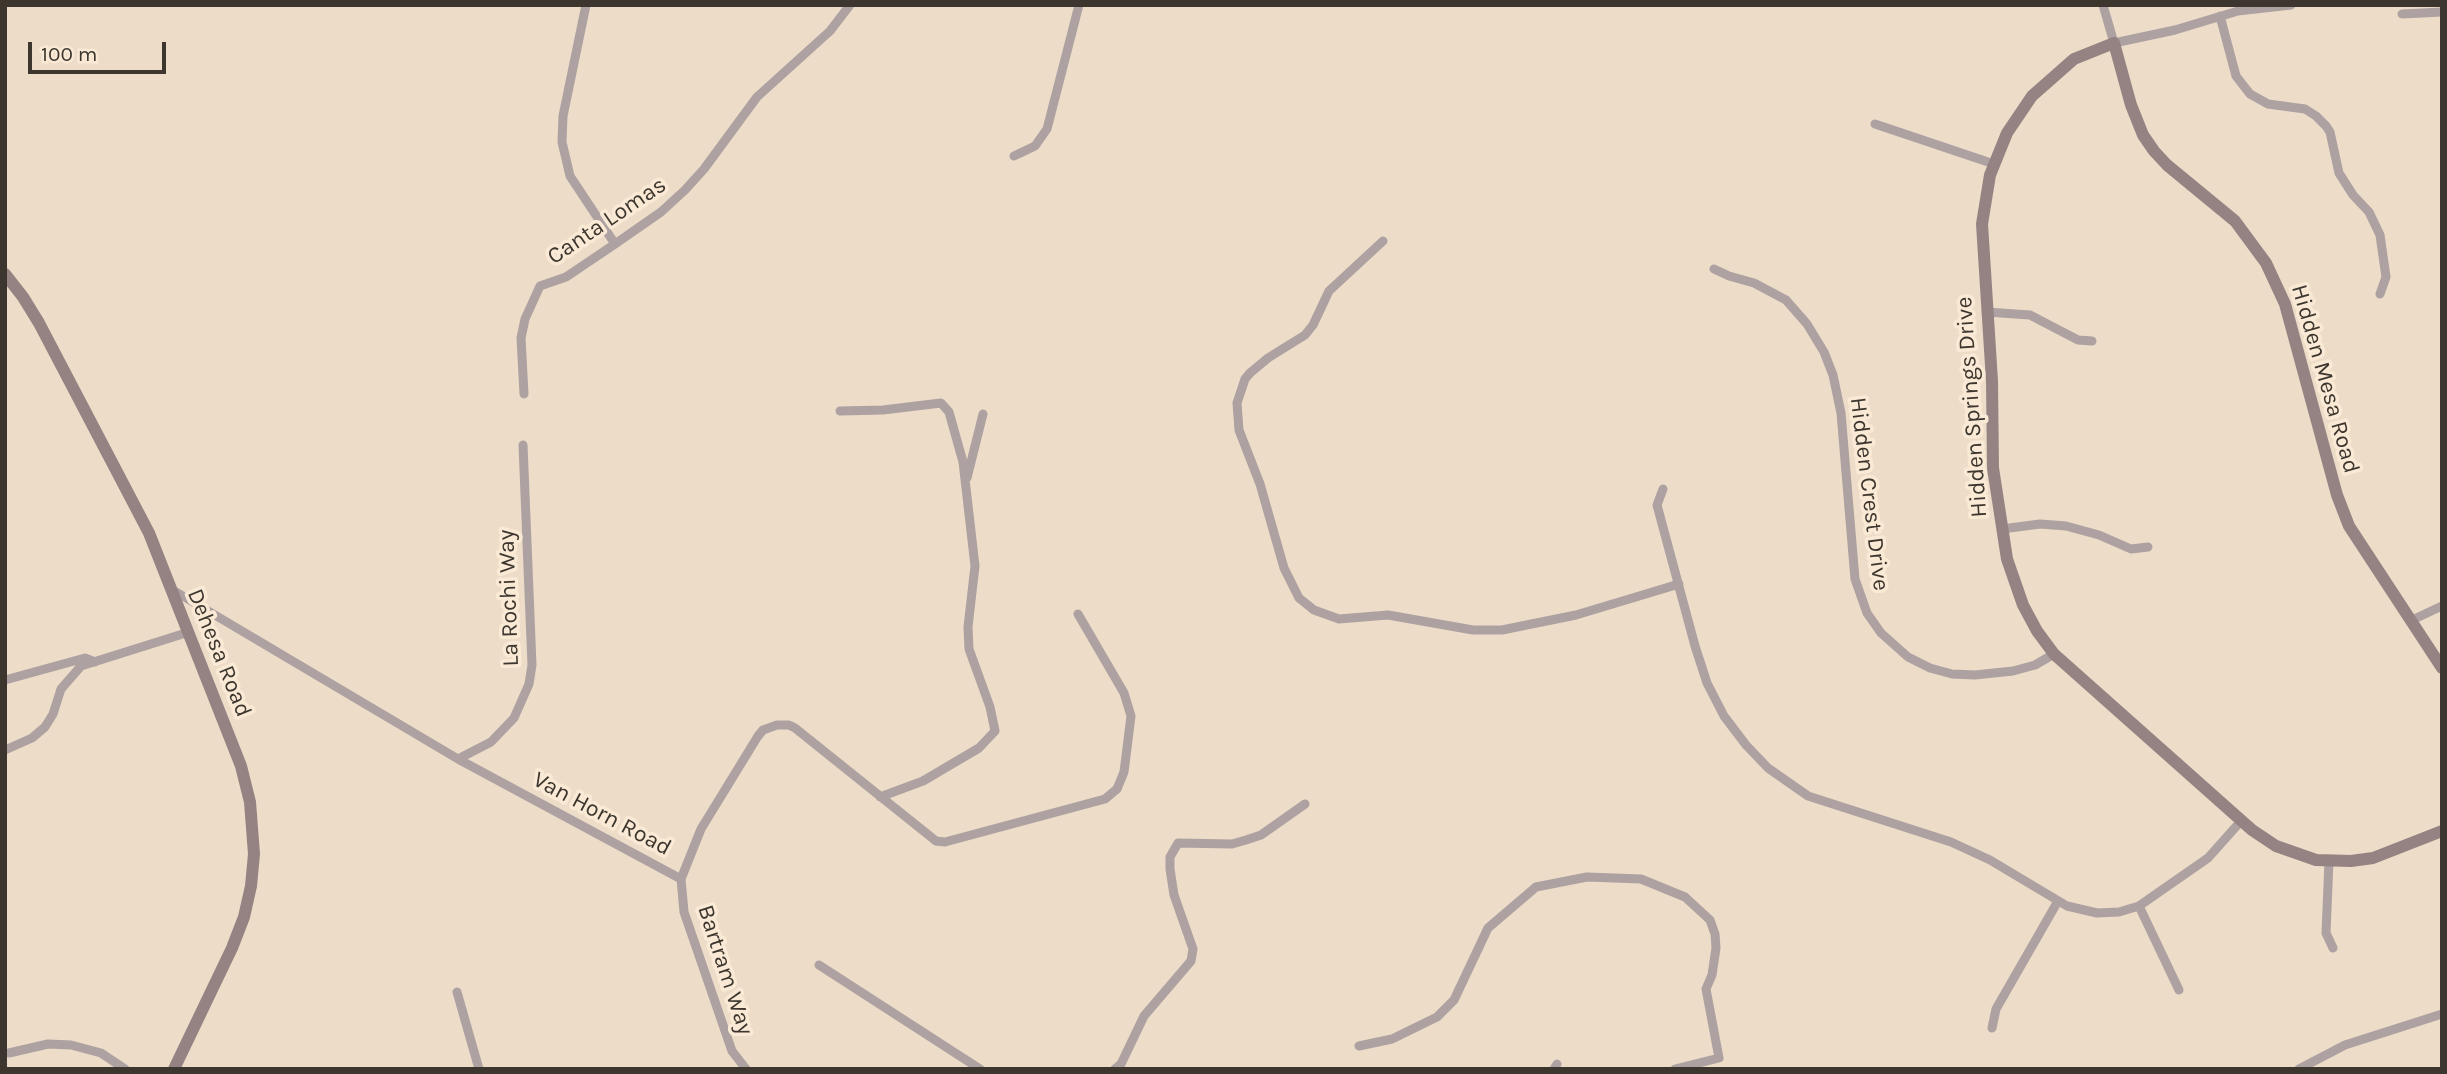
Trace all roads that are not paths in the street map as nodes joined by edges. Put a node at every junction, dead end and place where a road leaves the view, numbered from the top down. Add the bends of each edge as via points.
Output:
1 (586, 5) edge
2 (850, 5) edge
3 (1079, 5) edge
4 (2103, 5) edge
5 (2291, 5) edge
6 (2442, 12) edge
7 (2402, 14) dead end
8 (2220, 16) junction
9 (2114, 43) junction
10 (1875, 124) dead end
11 (1014, 156) dead end
12 (1993, 164) junction
13 (1382, 241) dead end
14 (615, 244) junction
15 (1714, 269) dead end
16 (5, 274) edge
17 (2380, 294) dead end
18 (1986, 312) junction
19 (2092, 341) dead end
20 (524, 394) dead end
21 (840, 411) dead end
22 (983, 414) dead end
23 (523, 445) dead end
24 (965, 483) junction
25 (1664, 489) dead end
26 (2002, 529) junction
27 (2148, 547) dead end
28 (1679, 584) junction
29 (170, 588) junction
30 (2442, 606) edge
31 (1078, 614) dead end
32 (2410, 621) junction
33 (189, 632) junction
34 (2054, 654) junction
35 (95, 662) junction
36 (2442, 668) edge
37 (5, 680) edge
38 (5, 750) edge
39 (458, 759) junction
40 (880, 797) junction
41 (1306, 804) dead end
42 (2241, 821) junction
43 (2442, 831) edge
44 (2329, 862) junction
45 (681, 878) junction
46 (2058, 901) junction
47 (2139, 906) junction
48 (2333, 948) dead end
49 (819, 965) dead end
50 (2179, 989) dead end
51 (457, 992) dead end
52 (2442, 1014) edge
53 (1992, 1028) dead end
54 (1359, 1046) dead end
55 (9, 1053) dead end
56 (125, 1069) edge
57 (174, 1069) edge
58 (479, 1069) edge
59 (746, 1069) edge
60 (979, 1069) edge
61 (1115, 1069) edge
62 (1675, 1069) edge
63 (2299, 1069) edge

1 - 14 street via 563,116 562,142 570,176
2 - 14 street, Canta Lomas via 830,31 757,97 685,190
3 - 11 street via 1047,129 1035,146
4 - 9 street, Hidden Mesa Road
5 - 8 street, Hidden Springs Drive
6 - 7 street
8 - 9 street, Hidden Springs Drive
8 - 17 street via 2236,76 2246,91 2268,104 2305,109 2326,126 2339,173 2369,212 2379,235 2386,277
9 - 12 street, Hidden Springs Drive via 2074,59 2032,96
9 - 32 street, Hidden Mesa Road via 2143,135 2167,165 2235,221 2272,274 2285,304 2344,514
10 - 12 street
12 - 18 street, Hidden Springs Drive via 1982,224
13 - 28 street via 1329,291 1305,335 1250,373 1237,403 1239,430 1284,568 1299,598 1314,610 1339,619 1388,615 1502,631 1576,615
14 - 20 street, Canta Lomas via 566,277 540,286 521,338
15 - 34 street, Hidden Crest Drive via 1786,300 1824,352 1841,413 1856,579 1867,613 1881,633 1908,657 1952,674 2013,671
16 - 29 street, Dehesa Road via 39,323 149,533
18 - 19 street via 2030,315 2078,340
18 - 26 street, Hidden Springs Drive via 1993,468
21 - 24 street via 941,403 949,412
22 - 24 street
23 - 39 street, La Rochi Way via 529,684 514,718 491,742
24 - 40 street via 975,566 970,649 995,732 979,748 923,781
25 - 28 street via 1657,505
26 - 27 street via 2066,526 2132,549
26 - 34 street, Hidden Springs Drive via 2023,605
28 - 46 street via 1715,700 1734,731 1768,768 1808,796 1951,842
29 - 33 street, Dehesa Road
29 - 39 street, Van Horn Road
30 - 32 street
31 - 40 street, Van Horn Road via 1124,693 1131,716 1124,772 1117,789 1105,799 944,842 931,839
32 - 36 street, Hidden Mesa Road
33 - 35 street
33 - 57 street, Dehesa Road via 246,784 254,854 244,917
34 - 42 street, Hidden Springs Drive
35 - 37 street via 85,658
35 - 38 street via 82,666 61,689 45,727 33,738
39 - 45 street, Van Horn Road
40 - 45 street, Van Horn Road via 795,727 777,725 764,730 701,829
41 - 61 street via 1246,840 1178,843 1170,857 1170,869 1193,949 1191,961 1144,1016
42 - 44 street, Hidden Springs Drive via 2276,846
42 - 47 street via 2208,858
43 - 44 street, Hidden Springs Drive via 2373,858
44 - 48 street via 2326,933
45 - 59 street, Bartram Way via 684,912 732,1051
46 - 47 street via 2097,913
46 - 53 street via 1996,1009
47 - 50 street
49 - 60 street
51 - 58 street
52 - 63 street via 2345,1045
54 - 62 street via 1392,1039 1437,1017 1454,1000 1488,928 1536,887 1587,877 1641,879 1685,897 1710,920 1715,934 1717,948 1706,989 1719,1058
55 - 56 street via 48,1044 71,1045 101,1053

